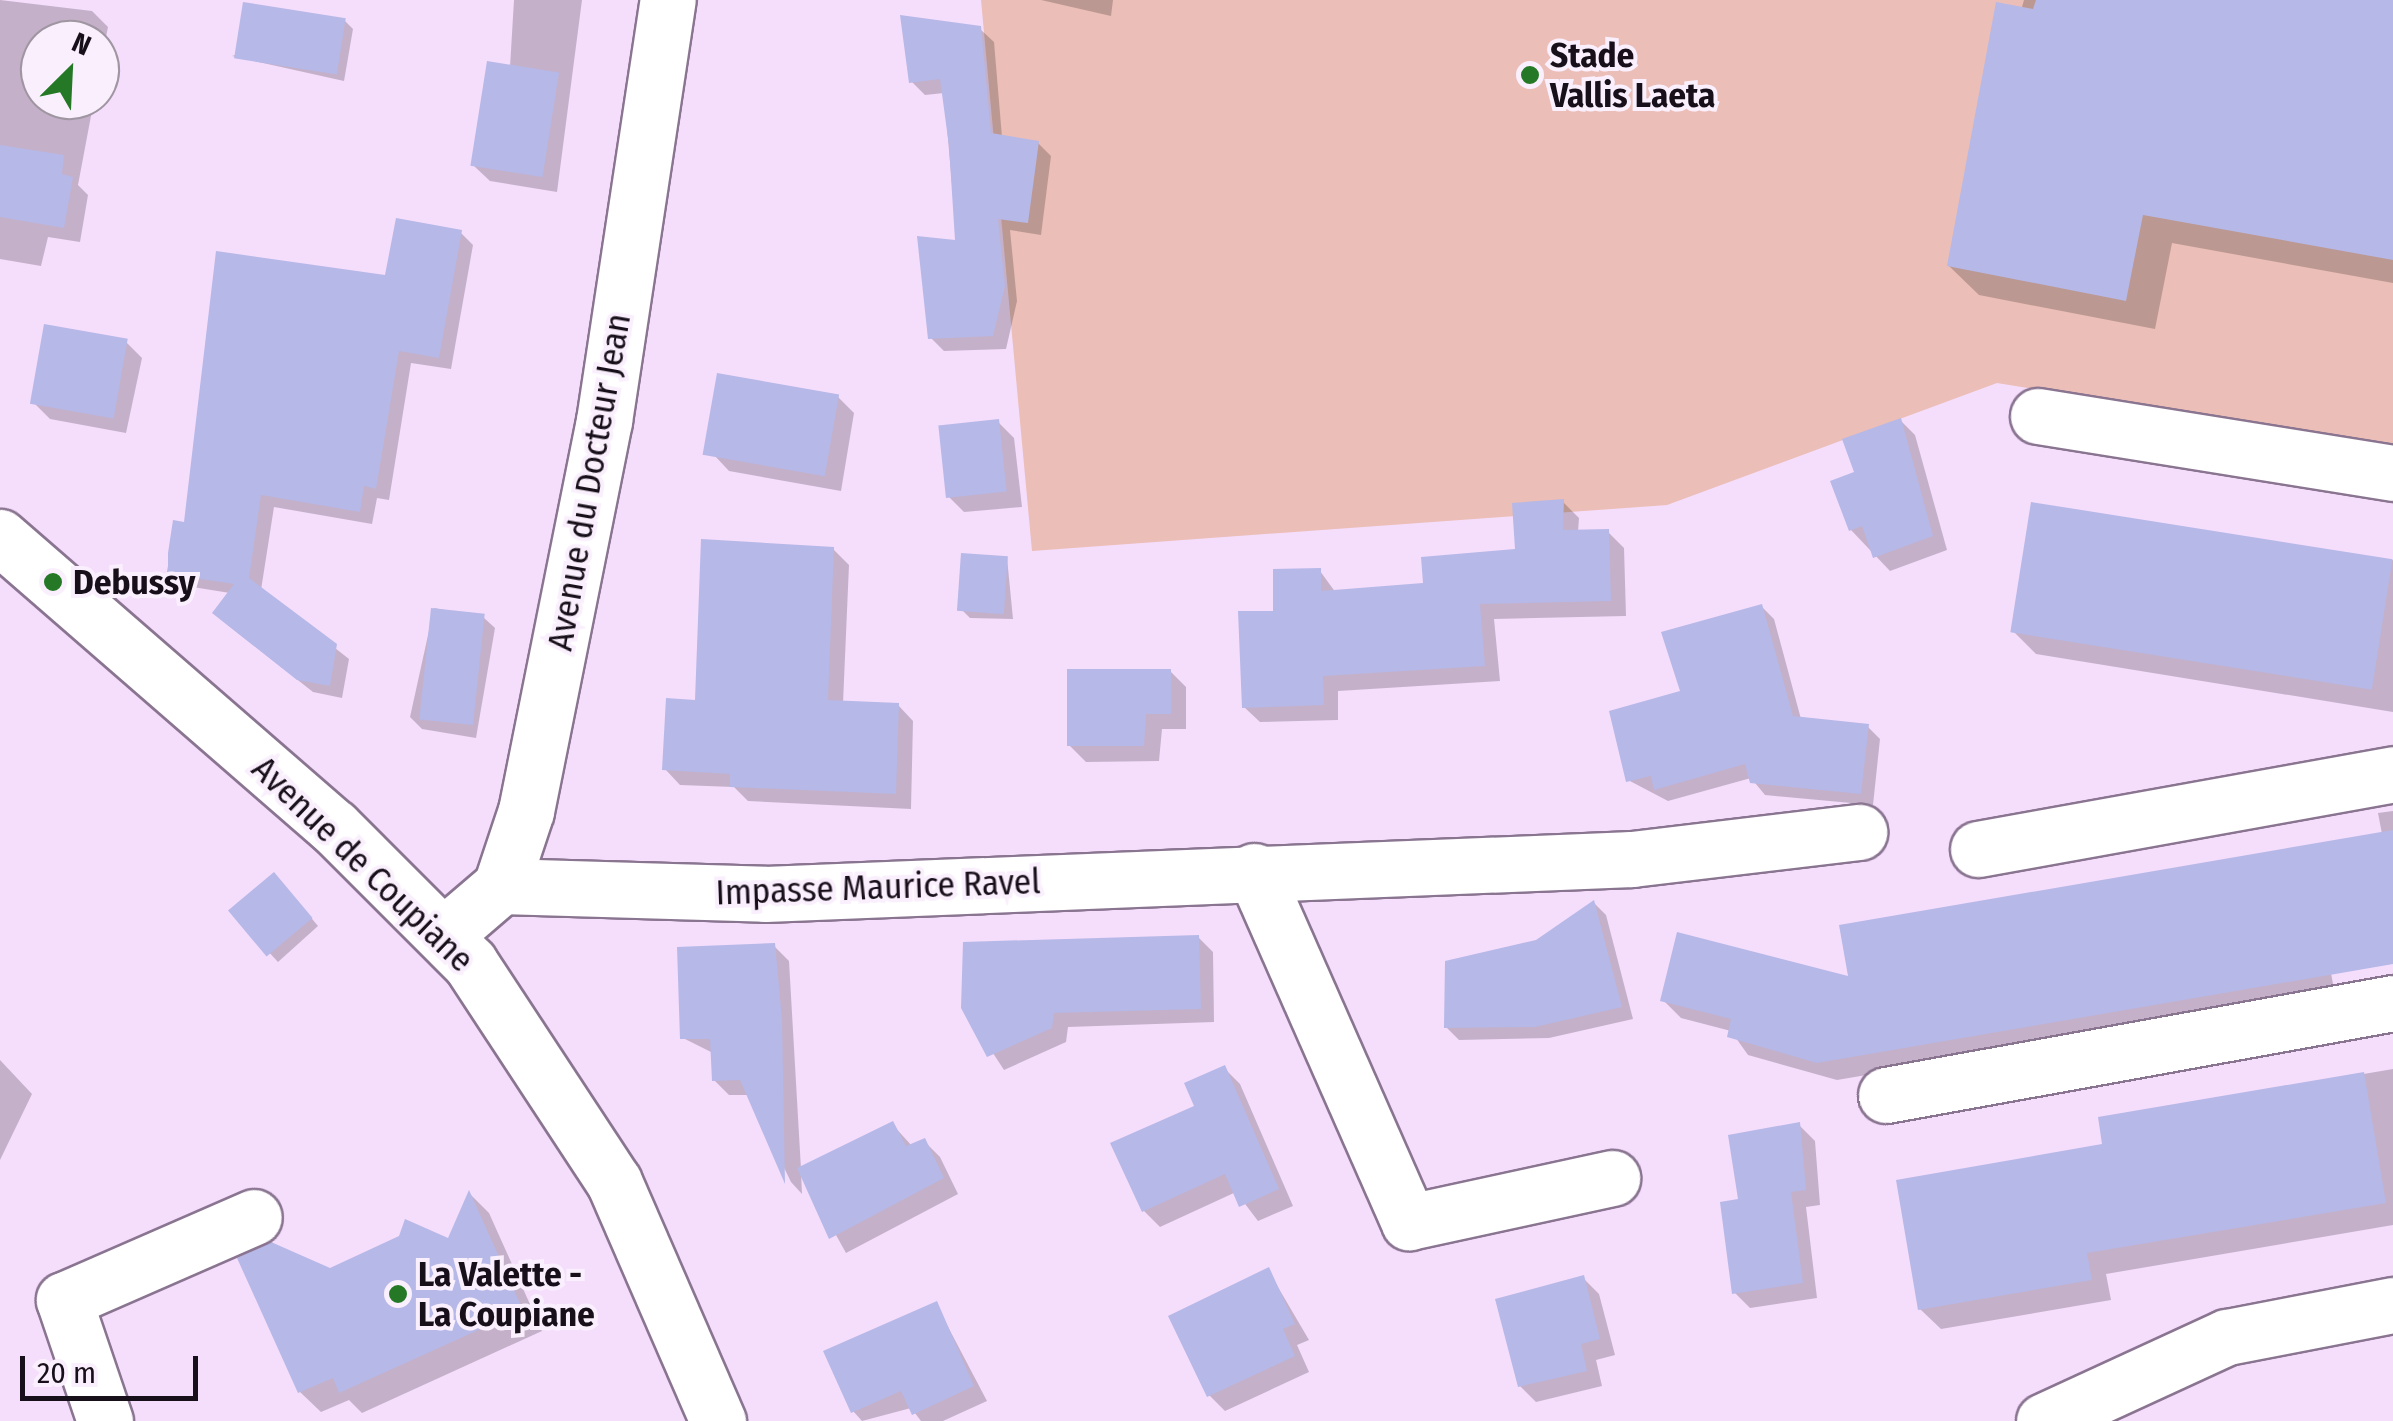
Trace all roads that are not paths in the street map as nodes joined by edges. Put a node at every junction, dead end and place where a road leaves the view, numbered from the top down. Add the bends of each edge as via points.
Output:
1 (668, 0) edge
2 (2038, 416) dead end
3 (2393, 473) edge
4 (0, 537) edge
5 (2393, 774) edge
6 (1859, 832) dead end
7 (1978, 849) dead end
8 (1254, 871) junction
9 (501, 886) junction
10 (445, 934) junction
11 (2393, 1003) edge
12 (1886, 1095) dead end
13 (1612, 1178) dead end
14 (254, 1217) dead end
15 (2393, 1304) edge
16 (105, 1421) edge
17 (718, 1421) edge
18 (2044, 1421) edge

1 - 9 street, Avenue du Docteur Jean via 604,421 526,811
2 - 3 street
4 - 10 street, Avenue de Coupiane
5 - 7 street
6 - 8 street, Impasse Maurice Ravel via 1632,859
8 - 9 street, Impasse Maurice Ravel via 765,894
8 - 13 street via 1410,1222
9 - 10 street
10 - 17 street, Avenue de Coupiane via 614,1182
11 - 12 street
14 - 16 street via 64,1300
15 - 18 street via 2227,1337

